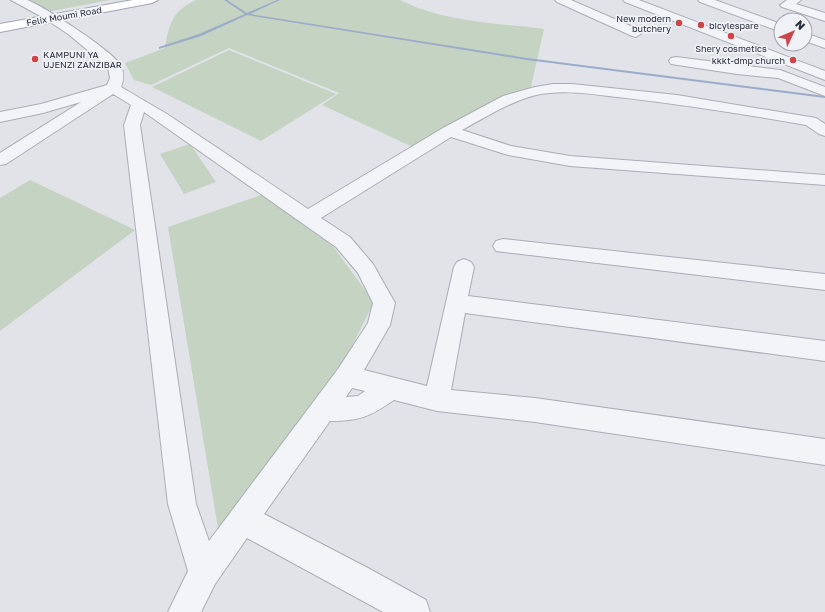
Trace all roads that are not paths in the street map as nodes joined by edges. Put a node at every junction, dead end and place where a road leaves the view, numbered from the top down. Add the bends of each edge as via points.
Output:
1 (17, 0) edge
2 (129, 0) edge
3 (152, 0) edge
4 (561, 0) edge
5 (630, 0) edge
6 (704, 0) edge
7 (801, 0) edge
8 (786, 2) edge
9 (825, 7) edge
10 (50, 17) junction
11 (825, 17) edge
12 (0, 24) edge
13 (773, 25) edge
14 (0, 28) edge
15 (636, 33) dead end
16 (813, 40) edge
17 (825, 44) edge
18 (676, 61) dead end
19 (825, 76) edge
20 (113, 88) junction
21 (825, 92) edge
22 (139, 103) junction
23 (0, 106) edge
24 (43, 108) junction
25 (0, 117) edge
26 (825, 131) edge
27 (449, 132) junction
28 (0, 160) edge
29 (825, 180) edge
30 (309, 217) junction
31 (503, 246) dead end
32 (464, 267) dead end
33 (824, 285) edge
34 (456, 303) junction
35 (825, 351) edge
36 (347, 376) junction
37 (390, 388) junction
38 (437, 400) junction
39 (323, 409) junction
40 (825, 452) edge
41 (244, 520) junction
42 (204, 573) junction
43 (184, 612) edge
44 (414, 612) edge

1 - 10 street
2 - 10 main road, Felix Moumi Road
3 - 10 main road, Felix Moumi Road
4 - 15 street
5 - 19 street
6 - 13 street
7 - 9 street
8 - 11 street
10 - 12 main road, Felix Moumi Road
10 - 14 main road, Felix Moumi Road
10 - 20 street via 114,65 117,78
16 - 17 street
18 - 21 street via 780,74
20 - 22 street
20 - 24 street
20 - 28 street
22 - 30 street
22 - 42 street via 132,125 182,504
23 - 24 street
24 - 25 street
26 - 27 street via 815,116 686,100 554,88 508,100
27 - 29 street via 508,150 570,161
27 - 30 street
30 - 36 street via 343,242 366,269 384,303 379,325
31 - 33 street
32 - 34 street
34 - 35 street
34 - 38 street via 442,362
36 - 37 street
36 - 39 street
37 - 38 street
37 - 39 street via 364,406
38 - 40 street via 535,410
39 - 41 street
41 - 42 street
41 - 44 street
42 - 43 street

